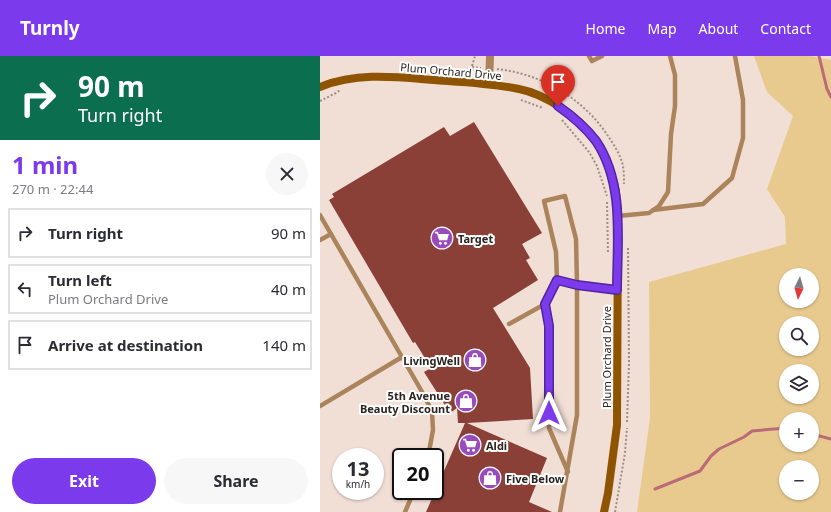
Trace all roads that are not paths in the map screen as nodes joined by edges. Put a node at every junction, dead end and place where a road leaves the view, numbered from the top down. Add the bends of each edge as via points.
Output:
1 (490, 56) edge
2 (589, 56) edge
3 (602, 56) edge
4 (670, 56) edge
5 (735, 56) edge
6 (489, 84) junction
7 (320, 87) edge
8 (653, 210) junction
9 (320, 215) edge
10 (618, 216) junction
11 (331, 234) junction
12 (320, 240) edge
13 (557, 280) junction
14 (577, 285) junction
15 (617, 290) junction
16 (545, 304) junction
17 (509, 324) dead end
18 (402, 357) junction
19 (320, 406) edge
20 (430, 448) edge
21 (568, 473) junction
22 (410, 500) edge
23 (405, 512) edge
24 (560, 512) edge
25 (604, 512) edge

1 - 6 street
2 - 3 lane via 592,61
4 - 8 lane via 675,75 675,106 668,192 659,206
5 - 8 lane via 743,100 743,138 732,178 703,204
6 - 7 street, Plum Orchard Drive via 386,76 360,77
6 - 10 street, Plum Orchard Drive via 521,89 548,99 588,132 604,157 614,184
8 - 10 lane
9 - 11 lane
10 - 15 street, Plum Orchard Drive
11 - 12 lane
11 - 18 lane
13 - 14 lane
13 - 14 lane via 556,252 544,201 565,196 576,239
13 - 16 lane
14 - 15 lane
14 - 21 lane via 577,415
15 - 25 street, Plum Orchard Drive via 617,425
16 - 17 lane
16 - 21 lane via 549,326 549,428
18 - 19 lane
18 - 20 lane via 432,411 433,430
21 - 24 lane
22 - 23 lane

